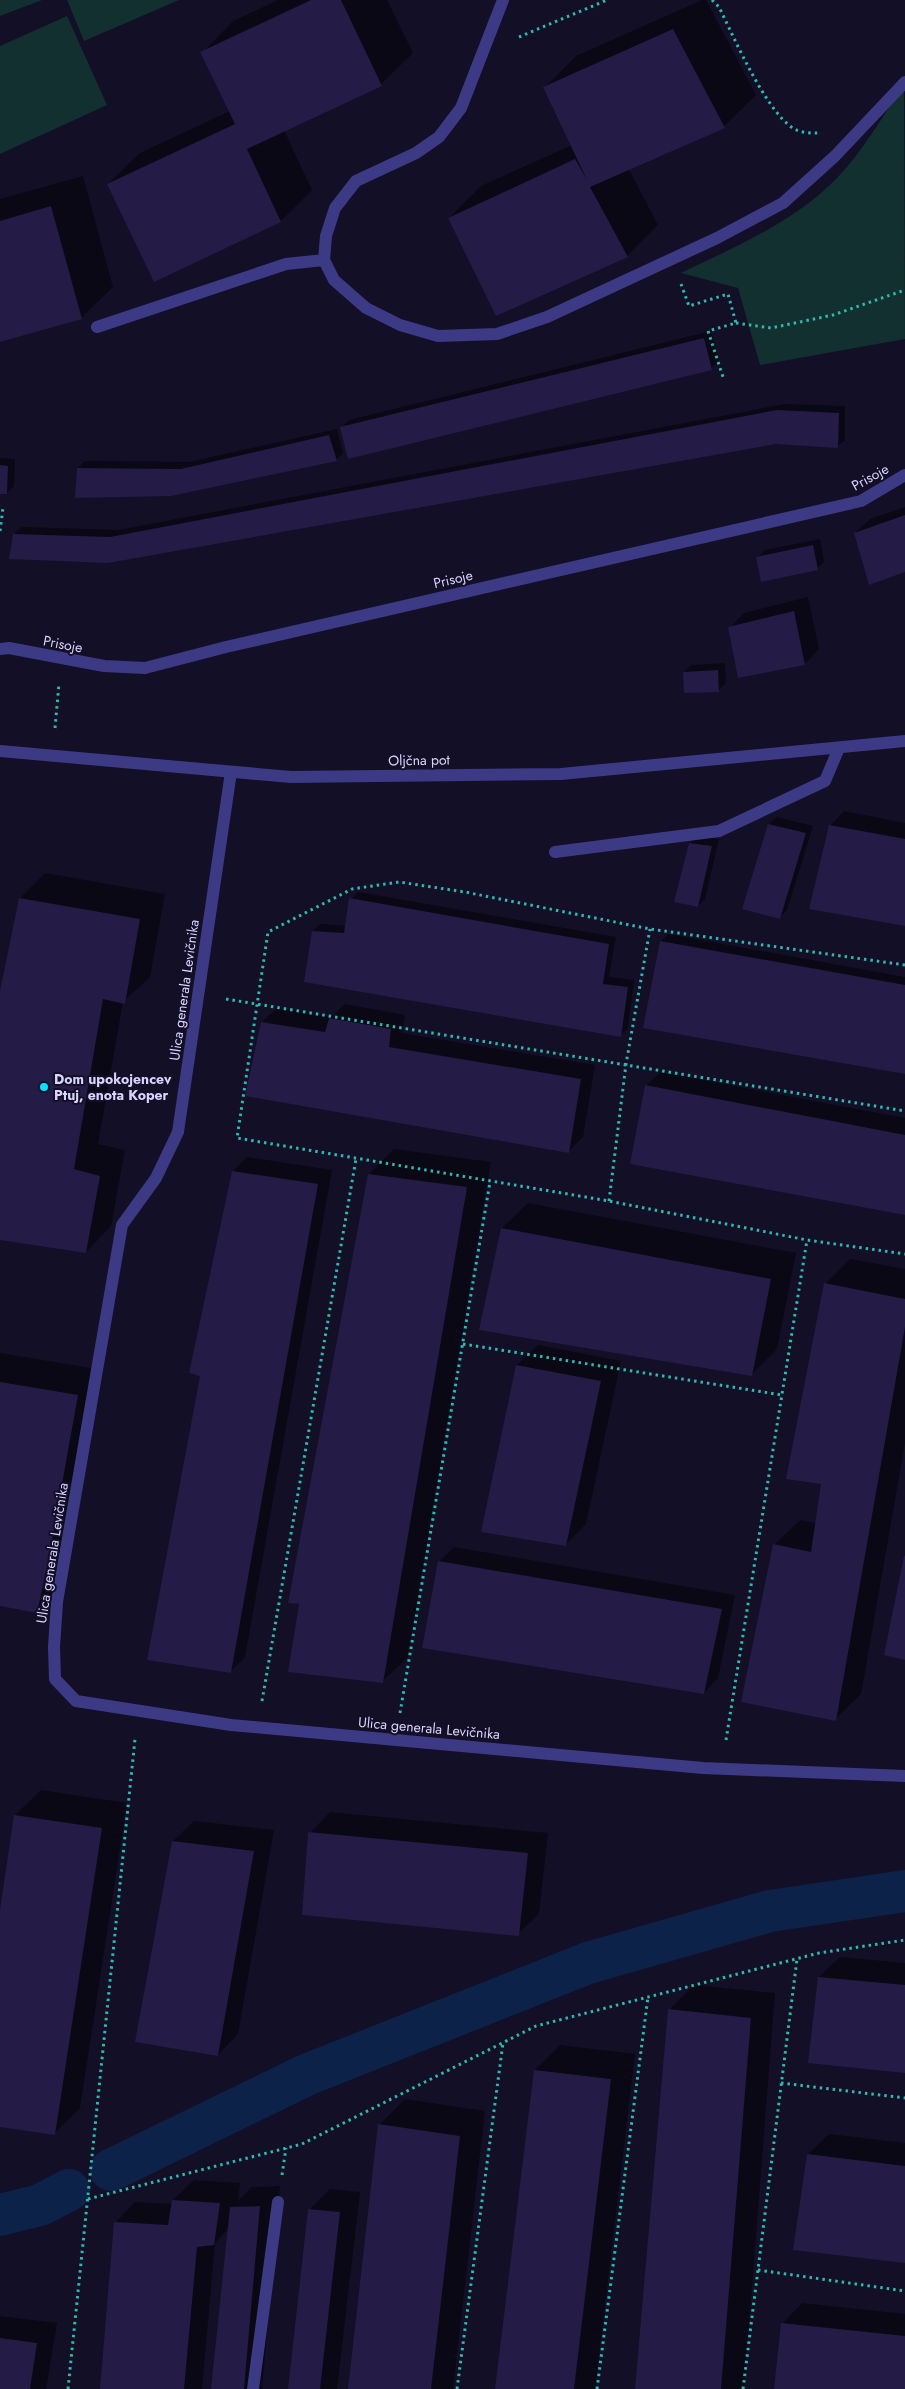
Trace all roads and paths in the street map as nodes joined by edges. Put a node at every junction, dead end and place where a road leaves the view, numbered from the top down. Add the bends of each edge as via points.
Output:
1 (503, 0) edge
2 (607, 0) edge
3 (712, 0) edge
4 (484, 52) junction
5 (905, 82) edge
6 (862, 128) junction
7 (672, 258) junction
8 (324, 260) junction
9 (905, 290) edge
10 (736, 323) junction
11 (97, 327) dead end
12 (724, 380) dead end
13 (905, 474) edge
14 (3, 508) dead end
15 (0, 531) edge
16 (0, 649) edge
17 (59, 687) dead end
18 (56, 721) dead end
19 (905, 741) edge
20 (839, 748) junction
21 (0, 751) edge
22 (231, 772) junction
23 (555, 852) dead end
24 (650, 929) junction
25 (905, 966) edge
26 (198, 995) junction
27 (259, 1004) junction
28 (626, 1064) junction
29 (905, 1111) edge
30 (356, 1159) junction
31 (490, 1182) junction
32 (609, 1201) junction
33 (807, 1240) junction
34 (905, 1254) edge
35 (463, 1344) junction
36 (782, 1395) junction
37 (138, 1711) junction
38 (258, 1728) junction
39 (396, 1740) junction
40 (721, 1768) junction
41 (905, 1776) edge
42 (905, 1940) edge
43 (797, 1958) junction
44 (648, 1997) junction
45 (503, 2043) junction
46 (781, 2083) junction
47 (905, 2098) edge
48 (88, 2199) junction
49 (278, 2202) dead end
50 (758, 2270) junction
51 (905, 2291) edge
52 (68, 2389) edge
53 (252, 2389) edge
54 (457, 2389) edge
55 (597, 2389) edge
56 (743, 2389) edge

1 - 4 street
2 - 4 path
3 - 6 path via 719,7 755,82 786,123 798,131 814,133
4 - 8 street via 461,108 439,137 416,153 356,181 335,208 326,236
5 - 6 street
6 - 7 street via 782,203
7 - 8 street via 547,317 505,332 438,336 400,325 366,308 334,280
7 - 10 path via 689,306 728,294
8 - 11 street via 286,264
9 - 10 path via 832,315 771,328
10 - 12 path via 708,331
13 - 16 street, Prisoje via 861,501 245,642 145,668 104,666
14 - 15 path
17 - 18 path
19 - 20 street, Oljčna pot
20 - 22 street, Oljčna pot via 560,774 291,777
20 - 23 street via 825,781 719,830
21 - 22 street, Oljčna pot
22 - 26 street, Ulica generala Levičnika
24 - 25 path
24 - 27 path via 400,882 352,889 268,932
24 - 28 path
26 - 27 path
26 - 37 street, Ulica generala Levičnika via 178,1132 156,1178 122,1225 57,1602 55,1679 76,1701
27 - 28 path
27 - 30 path via 237,1138
28 - 29 path
28 - 32 path
30 - 31 path
30 - 38 path
31 - 32 path
31 - 35 path
32 - 33 path
33 - 34 path
33 - 36 path
35 - 36 path
35 - 39 path
36 - 40 path
37 - 38 street, Ulica generala Levičnika
37 - 48 path
38 - 39 street, Ulica generala Levičnika
39 - 40 street, Ulica generala Levičnika
40 - 41 street, Ulica generala Levičnika
42 - 43 path
43 - 44 path
43 - 46 path
44 - 45 path via 536,2026
44 - 55 path
45 - 48 path via 302,2144
45 - 54 path
46 - 47 path
46 - 50 path
48 - 52 path
49 - 53 street
50 - 51 path
50 - 56 path

